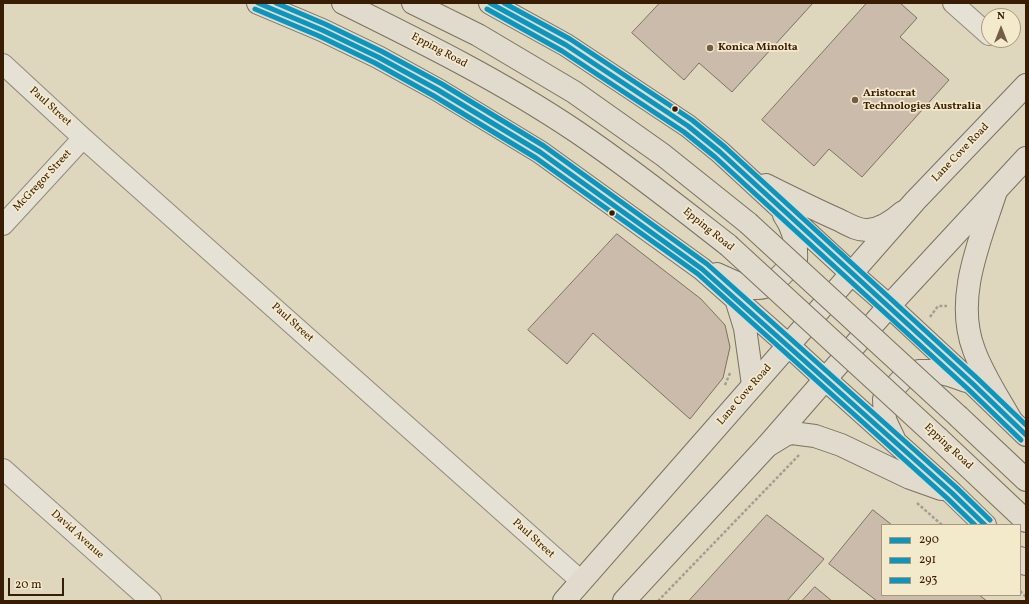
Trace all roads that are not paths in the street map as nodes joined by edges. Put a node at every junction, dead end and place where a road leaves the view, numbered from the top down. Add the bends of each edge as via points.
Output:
1 (258, 3) edge
2 (343, 3) edge
3 (413, 3) edge
4 (490, 3) edge
5 (953, 3) edge
6 (981, 28) edge
7 (3, 64) edge
8 (1026, 85) edge
9 (83, 138) junction
10 (1026, 158) edge
11 (740, 171) junction
12 (996, 191) junction
13 (915, 201) junction
14 (778, 206) junction
15 (3, 225) edge
16 (702, 269) junction
17 (851, 273) junction
18 (735, 298) junction
19 (889, 306) junction
20 (788, 346) junction
21 (825, 379) junction
22 (973, 384) junction
23 (753, 385) junction
24 (1011, 420) junction
25 (1026, 435) edge
26 (895, 442) junction
27 (767, 446) junction
28 (3, 469) edge
29 (1026, 480) edge
30 (952, 493) junction
31 (1026, 521) edge
32 (984, 524) edge
33 (581, 581) junction
34 (152, 601) edge
35 (564, 601) edge
36 (624, 601) edge

1 - 16 main road via 378,57 438,90 540,152
2 - 31 main road, Epping Road, bridge via 442,52 508,89 577,131 654,187 728,244
3 - 29 main road, bridge via 478,36 574,92 663,156 748,223
4 - 11 main road via 566,44 632,88 688,126
5 - 6 street
7 - 9 street, Paul Street
8 - 13 main road, Lane Cove Road
9 - 15 street, McGregor Street
9 - 33 street, Paul Street
10 - 12 main road
11 - 13 main road via 809,207 866,230 895,219
11 - 14 main road
12 - 19 main road
12 - 24 main road via 977,247 966,305 968,329 974,350
13 - 17 main road, Lane Cove Road
14 - 16 main road via 794,237 796,260 770,284 762,287 743,285
14 - 17 main road
16 - 18 main road
17 - 19 main road
17 - 20 main road, Lane Cove Road
18 - 20 main road
18 - 23 main road via 745,328
19 - 21 main road
19 - 22 main road
20 - 21 main road
20 - 23 main road, Lane Cove Road
21 - 26 main road
21 - 27 main road
22 - 24 main road
22 - 26 main road via 933,371 919,371 904,377 884,399 885,420
23 - 33 main road, Lane Cove Road
24 - 25 main road
26 - 30 main road
27 - 30 main road via 792,433 830,440 910,478
27 - 36 main road
28 - 34 street, David Avenue
30 - 32 main road
33 - 35 main road, Lane Cove Road

